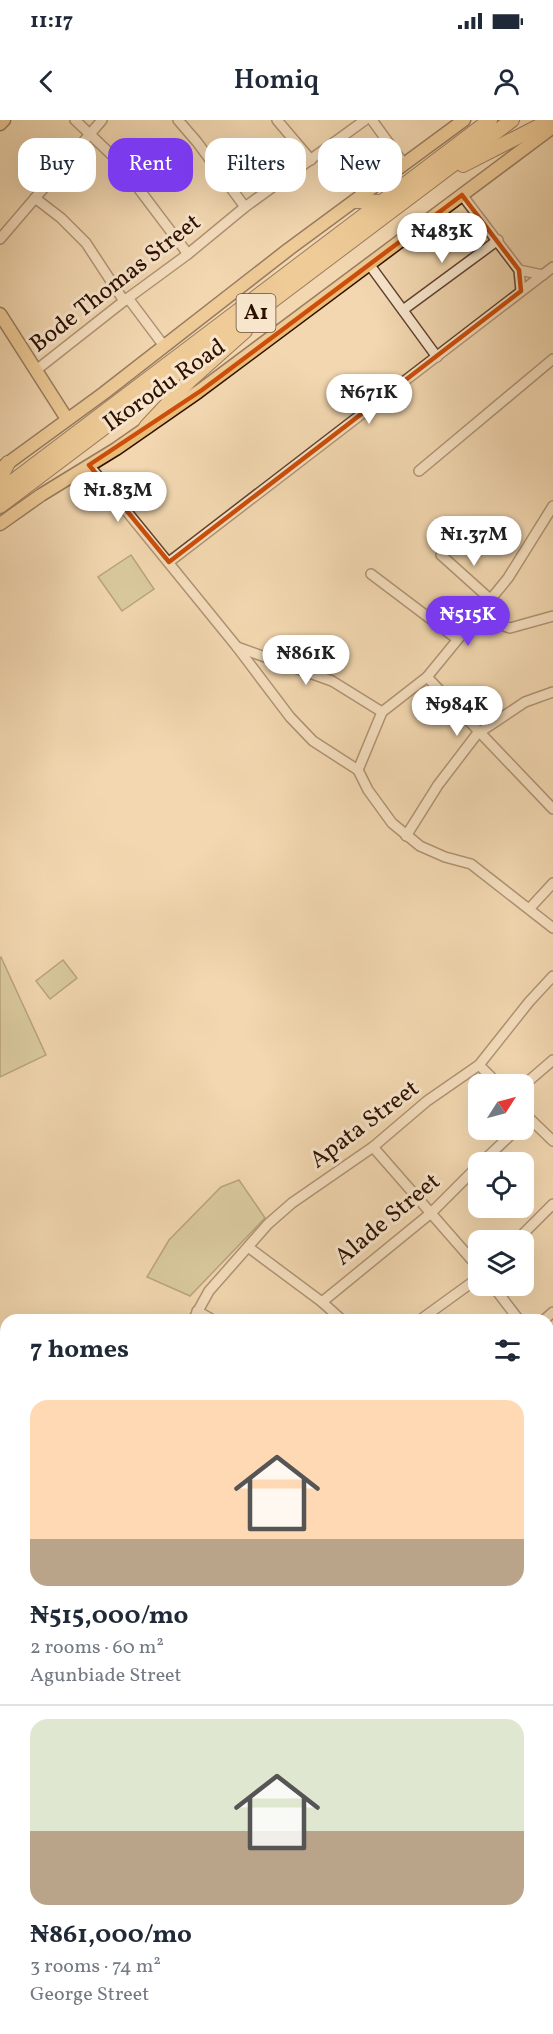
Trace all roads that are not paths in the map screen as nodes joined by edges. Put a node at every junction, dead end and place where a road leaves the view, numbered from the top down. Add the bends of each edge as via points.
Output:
1 (4, 120) edge
2 (75, 120) edge
3 (102, 120) edge
4 (178, 120) edge
5 (276, 120) edge
6 (365, 120) edge
7 (372, 120) edge
8 (464, 120) edge
9 (490, 120) edge
10 (512, 120) edge
11 (550, 120) edge
12 (0, 124) edge
13 (553, 127) edge
14 (90, 133) junction
15 (311, 160) junction
16 (404, 164) junction
17 (445, 171) junction
18 (462, 195) junction
19 (35, 198) junction
20 (356, 201) junction
21 (380, 202) junction
22 (245, 207) junction
23 (0, 239) edge
24 (498, 240) junction
25 (188, 254) junction
26 (369, 264) junction
27 (519, 270) junction
28 (549, 273) edge
29 (521, 291) junction
30 (126, 299) junction
31 (262, 308) junction
32 (403, 310) junction
33 (0, 314) edge
34 (164, 346) junction
35 (437, 357) junction
36 (553, 359) edge
37 (35, 371) junction
38 (67, 419) junction
39 (146, 428) junction
40 (89, 465) junction
41 (4, 466) edge
42 (419, 471) dead end
43 (0, 478) edge
44 (0, 491) edge
45 (0, 506) edge
46 (553, 506) edge
47 (0, 524) edge
48 (441, 555) dead end
49 (169, 562) junction
50 (371, 574) dead end
51 (490, 599) junction
52 (482, 608) junction
53 (553, 616) edge
54 (457, 639) junction
55 (237, 647) junction
56 (427, 677) junction
57 (553, 692) edge
58 (382, 711) junction
59 (481, 732) junction
60 (358, 770) junction
61 (553, 809) edge
62 (406, 836) junction
63 (553, 883) edge
64 (530, 908) junction
65 (553, 928) edge
66 (553, 976) edge
67 (553, 1060) edge
68 (480, 1065) junction
69 (489, 1074) edge
70 (534, 1076) edge
71 (534, 1123) edge
72 (549, 1131) edge
73 (505, 1140) edge
74 (553, 1141) edge
75 (373, 1147) junction
76 (493, 1152) edge
77 (468, 1176) edge
78 (553, 1204) edge
79 (431, 1213) junction
80 (527, 1230) edge
81 (248, 1247) junction
82 (468, 1256) edge
83 (468, 1285) edge
84 (501, 1296) edge
85 (322, 1302) junction
86 (197, 1312) edge
87 (335, 1314) edge
88 (428, 1314) edge
89 (514, 1314) edge

1 - 12 main road
2 - 14 street
3 - 14 street
4 - 22 street
5 - 15 street
6 - 15 street, Bode Thomas Street
7 - 16 street
8 - 16 main road, Ikorodu Road
9 - 21 highway, Ikorodu Road / A1
10 - 17 highway, Ikorodu Road / A1
11 - 17 highway
13 - 18 main road, Ikorodu Road
14 - 19 street
14 - 25 street via 135,183
15 - 22 street, Bode Thomas Street
16 - 20 main road, Ikorodu Road
17 - 31 highway, Ikorodu Road / A1
18 - 24 street
18 - 26 main road, Ikorodu Road
19 - 23 street
19 - 30 street via 86,243
20 - 21 highway
20 - 34 main road, Ikorodu Road
21 - 44 highway, Ikorodu Road / A1
22 - 25 street, Bode Thomas Street
24 - 27 street
24 - 32 street
25 - 30 street, Bode Thomas Street
26 - 32 street
26 - 39 main road, Ikorodu Road
27 - 28 street
27 - 29 street
28 - 29 street
29 - 35 street
30 - 34 street
30 - 37 street, Bode Thomas Street
31 - 39 highway via 250,327 190,380
31 - 45 highway, Ikorodu Road / A1
32 - 35 street
33 - 37 main road
34 - 38 main road, Ikorodu Road
35 - 49 street
36 - 42 street
37 - 38 main road
38 - 41 main road, Ikorodu Road
39 - 40 main road, Ikorodu Road
40 - 47 main road, Ikorodu Road
40 - 49 street
41 - 43 highway
46 - 51 street via 508,578
48 - 51 street
49 - 55 street
50 - 54 street
51 - 52 street
52 - 53 street via 510,628
52 - 54 street
54 - 56 street
55 - 58 street via 332,681
55 - 60 street via 313,741
56 - 58 street
56 - 59 street
57 - 59 street via 525,702
58 - 60 street
59 - 61 street
59 - 62 street via 438,785
60 - 62 street via 392,823
62 - 64 street via 445,857 471,864
63 - 64 street
64 - 65 street
66 - 68 street, Apata Street
67 - 70 street
68 - 69 street
68 - 75 street, Apata Street via 427,1101
71 - 72 street
72 - 74 street
73 - 76 street
75 - 79 street
75 - 81 street, Apata Street via 292,1203
77 - 79 street, Alade Street
78 - 80 street
79 - 82 street
79 - 85 street, Alade Street
81 - 85 street
81 - 86 street, Apata Street via 209,1291
83 - 88 street
84 - 89 street
85 - 87 street

